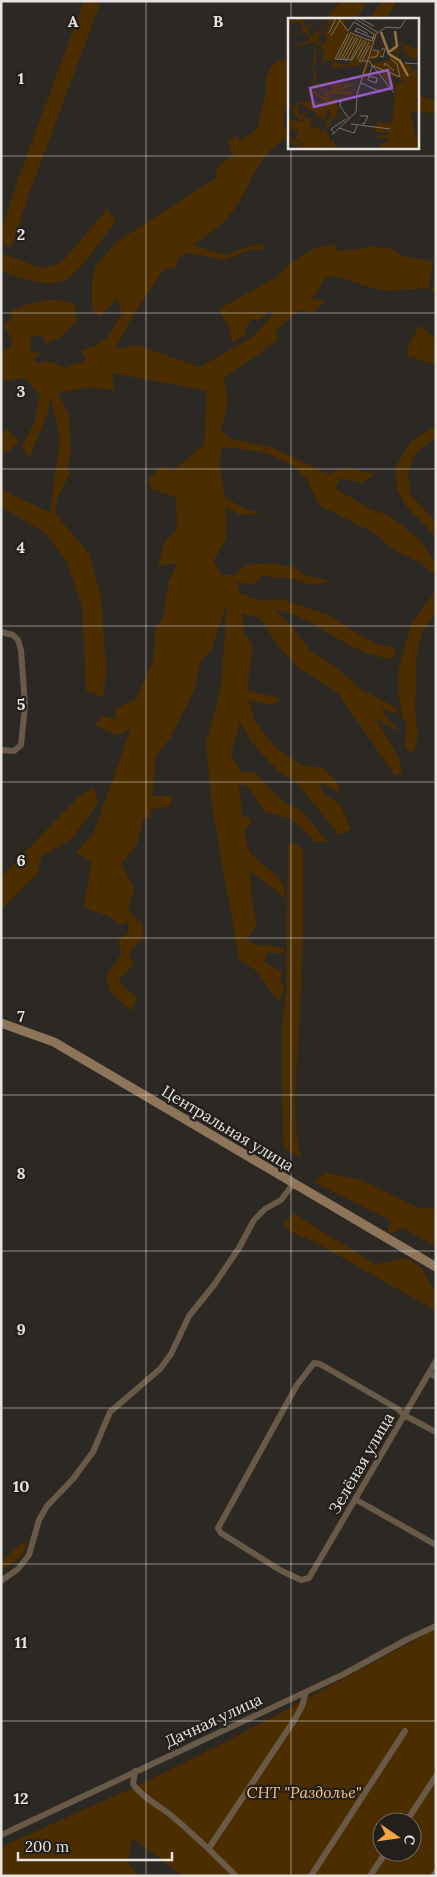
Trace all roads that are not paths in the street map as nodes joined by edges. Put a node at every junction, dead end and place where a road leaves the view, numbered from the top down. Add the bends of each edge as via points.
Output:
1 (1, 632) edge
2 (1, 750) edge
3 (1, 1023) edge
4 (293, 1184) junction
5 (436, 1268) edge
6 (436, 1361) edge
7 (429, 1373) junction
8 (436, 1377) edge
9 (404, 1415) junction
10 (436, 1432) edge
11 (355, 1499) junction
12 (436, 1545) edge
13 (1, 1581) edge
14 (436, 1626) edge
15 (306, 1692) junction
16 (405, 1731) dead end
17 (135, 1771) junction
18 (436, 1776) edge
19 (413, 1812) edge
20 (1, 1836) edge
21 (209, 1848) junction
22 (379, 1862) edge
23 (436, 1872) edge
24 (236, 1876) edge
25 (311, 1876) edge
26 (370, 1876) edge
27 (433, 1876) edge

1 - 2 street via 18,640 25,705 21,745 14,751
3 - 4 street, Центральная улица via 54,1042
4 - 5 street, Центральная улица
4 - 13 street via 281,1200 254,1220 214,1285 189,1316 160,1369 110,1412 92,1452 39,1520 29,1555 18,1569
6 - 7 street, Зелёная улица
7 - 8 street
7 - 9 street, Зелёная улица
9 - 10 street
9 - 11 street, Зелёная улица
9 - 11 street, Зелёная улица via 314,1363 297,1384 218,1528 280,1570 301,1580 309,1578
11 - 12 street
14 - 15 street, Дачная улица
15 - 17 street, Дачная улица
15 - 21 street via 294,1719
16 - 25 street
17 - 20 street, Дачная улица
17 - 21 street via 133,1784 139,1792
18 - 19 street
21 - 24 street
22 - 26 street
23 - 27 street

